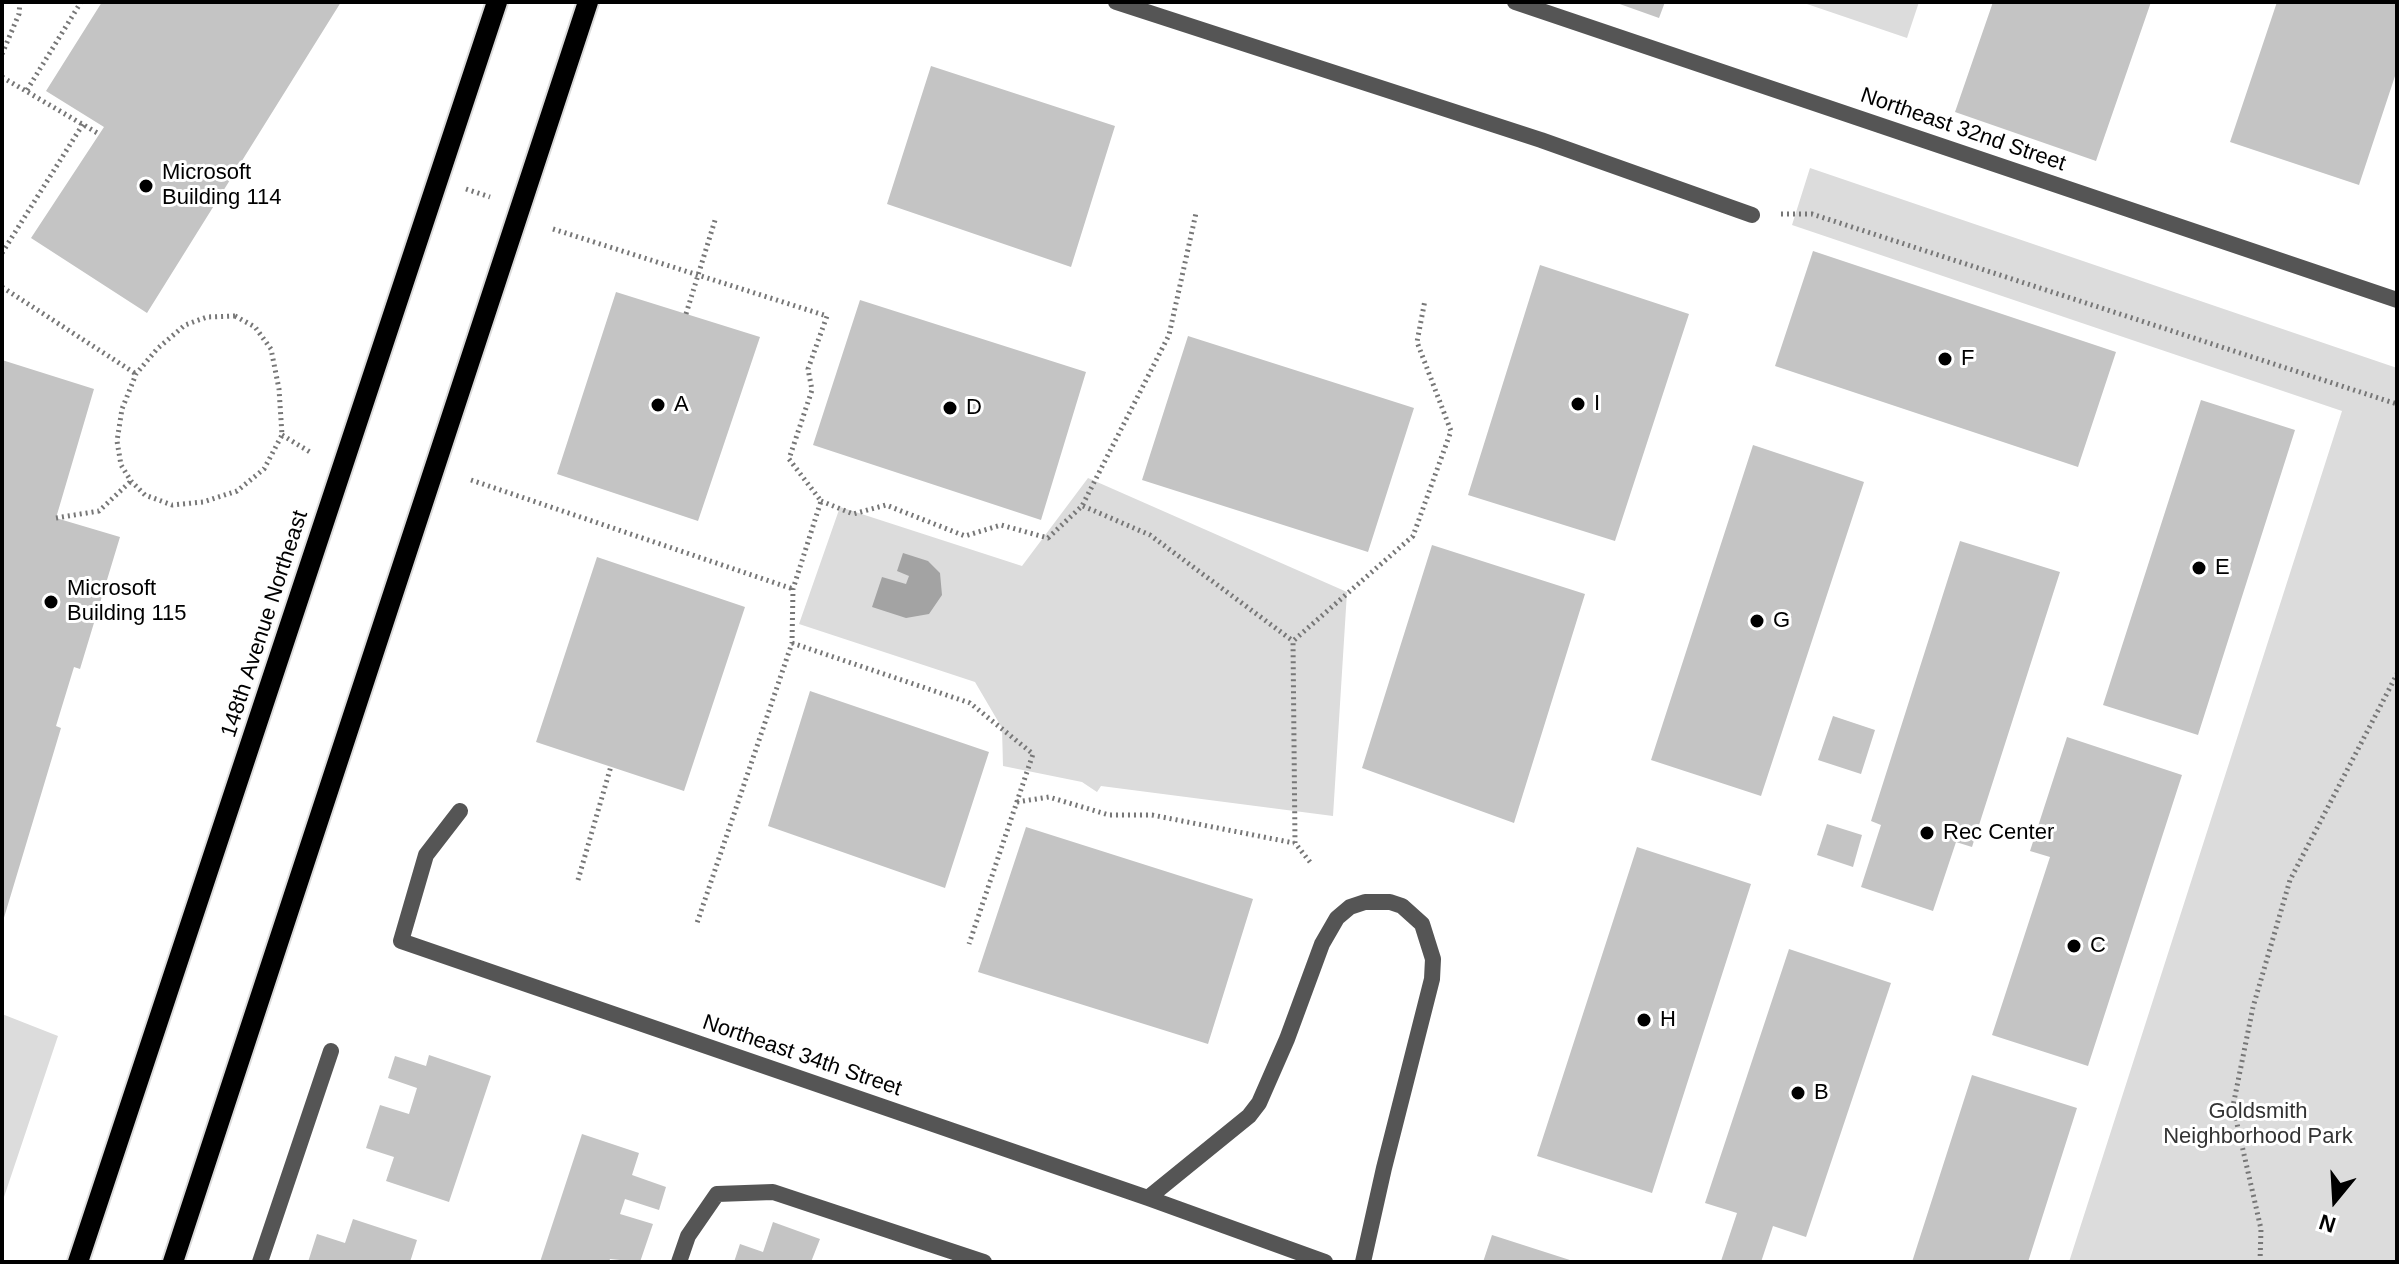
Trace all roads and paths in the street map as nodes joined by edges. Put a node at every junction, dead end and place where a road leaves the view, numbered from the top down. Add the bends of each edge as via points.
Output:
1 (20, 2) edge
2 (81, 2) edge
3 (497, 2) edge
4 (588, 2) edge
5 (1116, 2) edge
6 (1515, 2) edge
7 (2, 54) edge
8 (2, 77) edge
9 (27, 90) junction
10 (83, 124) junction
11 (99, 134) dead end
12 (462, 187) dead end
13 (499, 200) dead end
14 (1196, 213) dead end
15 (1752, 215) joint
16 (716, 217) dead end
17 (553, 229) dead end
18 (2, 253) edge
19 (698, 275) junction
20 (2, 287) edge
21 (1425, 300) dead end
22 (2397, 300) edge
23 (686, 314) dead end
24 (136, 374) junction
25 (2397, 404) edge
26 (282, 435) junction
27 (310, 452) dead end
28 (471, 480) dead end
29 (131, 481) junction
30 (821, 501) junction
31 (1082, 506) junction
32 (56, 518) dead end
33 (793, 589) junction
34 (1293, 641) junction
35 (792, 643) junction
36 (2397, 674) edge
37 (611, 766) dead end
38 (1017, 802) junction
39 (460, 811) dead end
40 (1295, 843) junction
41 (1310, 862) dead end
42 (578, 880) dead end
43 (697, 923) dead end
44 (969, 944) dead end
45 (331, 1051) dead end
46 (1148, 1198) junction
47 (78, 1262) edge
48 (173, 1262) edge
49 (260, 1262) edge
50 (679, 1262) edge
51 (984, 1262) edge
52 (1325, 1262) edge
53 (1363, 1262) edge
54 (2260, 1262) edge

1 - 7 path
2 - 9 path
3 - 47 main road, 148th Avenue Northeast
4 - 48 main road
5 - 15 street via 1541,140
6 - 22 street, Northeast 32nd Street
8 - 9 path
9 - 10 path
10 - 11 path
10 - 18 path
12 - 13 path
14 - 31 path via 1169,335
15 - 25 path via 1812,214
16 - 19 path
17 - 19 path
19 - 23 path
19 - 30 path via 827,316 808,369 812,390 789,459
20 - 24 path
21 - 34 path via 1417,342 1451,431 1413,536
24 - 26 path via 185,325 235,316 255,327 271,349
24 - 29 path via 117,441 121,465
26 - 27 path
26 - 29 path via 264,469 237,491 203,502 172,505 145,495
28 - 33 path
29 - 32 path via 99,511
30 - 31 path via 853,514 886,505 965,536 1001,525 1048,538
30 - 33 path
31 - 34 path via 1150,535
33 - 35 path
34 - 40 path
35 - 38 path via 970,703 1033,754
35 - 43 path
36 - 54 path via 2290,880 2253,1007 2233,1106 2261,1229
37 - 42 path
38 - 40 path via 1049,797 1109,815 1152,815
38 - 44 path
39 - 46 street, Northeast 34th Street via 426,855 401,941
40 - 41 path
45 - 49 street
46 - 52 street, Northeast 34th Street
46 - 53 street via 1259,1103 1337,918 1365,902 1390,902 1422,924 1433,959 1432,979
50 - 51 street via 688,1236 717,1194 773,1192

